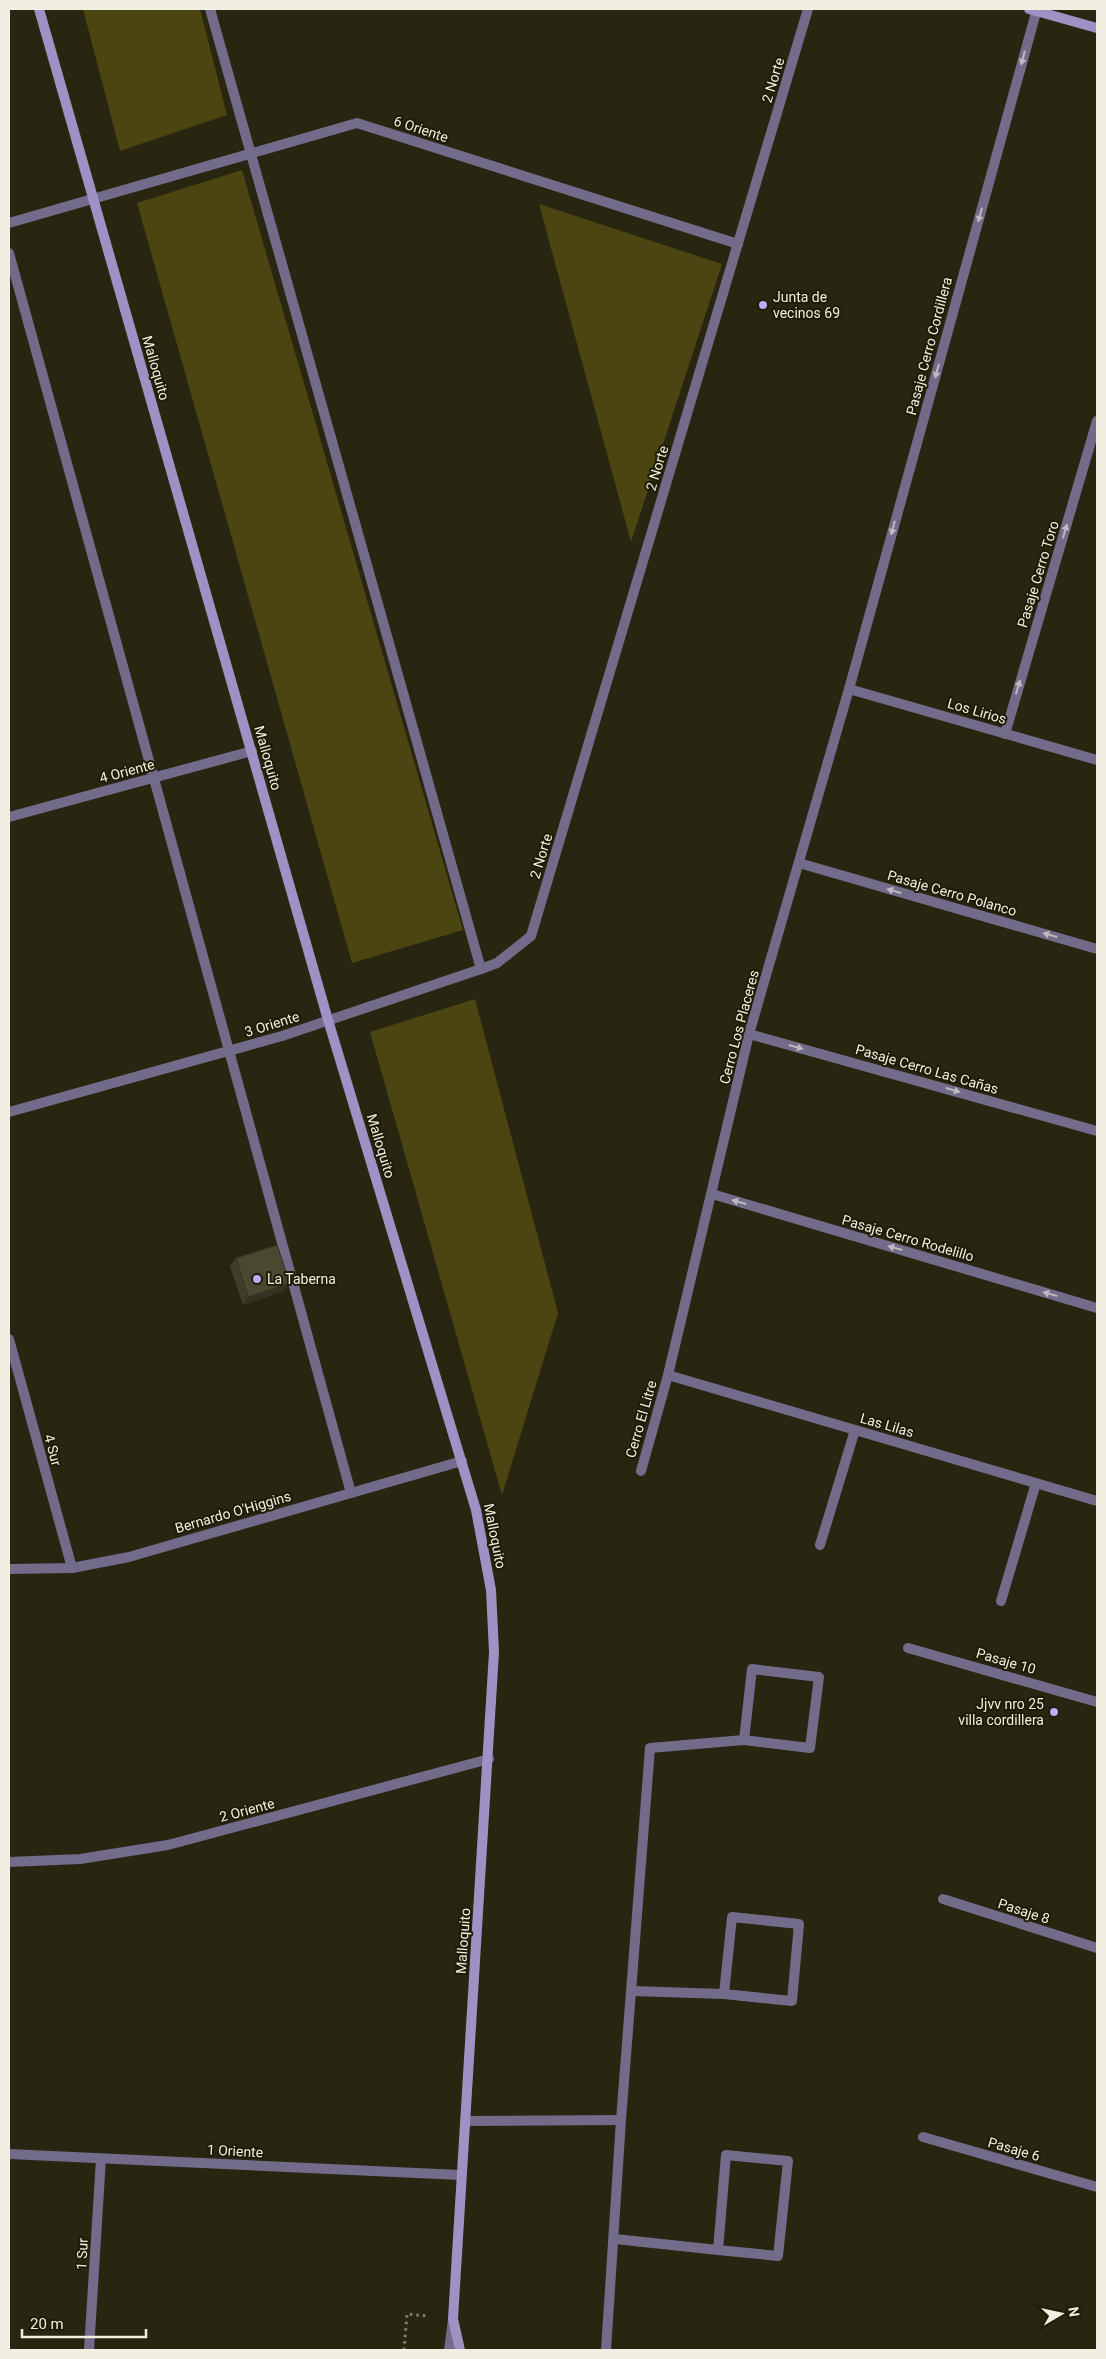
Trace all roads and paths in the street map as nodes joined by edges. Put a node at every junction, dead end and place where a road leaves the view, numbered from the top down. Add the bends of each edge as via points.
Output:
1 (39, 9) edge
2 (210, 9) edge
3 (808, 9) edge
4 (1034, 9) edge
5 (1097, 28) edge
6 (252, 152) junction
7 (93, 198) junction
8 (9, 222) edge
9 (738, 244) junction
10 (9, 253) edge
11 (1097, 421) edge
12 (849, 689) junction
13 (1005, 734) junction
14 (252, 752) junction
15 (1097, 760) edge
16 (154, 778) junction
17 (9, 817) edge
18 (798, 863) junction
19 (531, 936) joint
20 (1097, 949) edge
21 (481, 969) junction
22 (328, 1020) junction
23 (749, 1034) junction
24 (229, 1050) junction
25 (9, 1112) edge
26 (1097, 1131) edge
27 (712, 1194) junction
28 (1097, 1308) edge
29 (9, 1339) edge
30 (668, 1375) junction
31 (855, 1430) junction
32 (462, 1460) junction
33 (641, 1471) dead end
34 (1036, 1483) junction
35 (351, 1493) junction
36 (1097, 1502) edge
37 (820, 1545) dead end
38 (72, 1568) junction
39 (9, 1569) edge
40 (1001, 1601) dead end
41 (908, 1648) dead end
42 (1097, 1702) edge
43 (744, 1740) junction
44 (489, 1759) junction
45 (9, 1862) edge
46 (942, 1899) dead end
47 (1097, 1948) edge
48 (632, 1991) junction
49 (724, 1994) junction
50 (621, 2120) junction
51 (465, 2121) junction
52 (923, 2137) dead end
53 (9, 2154) edge
54 (101, 2159) junction
55 (460, 2175) junction
56 (1097, 2187) edge
57 (615, 2239) junction
58 (718, 2250) junction
59 (453, 2319) junction
60 (90, 2350) edge
61 (404, 2350) edge
62 (449, 2350) edge
63 (460, 2350) edge
64 (606, 2350) edge

1 - 7 street, Malloquito
2 - 6 street
3 - 9 street, 2 Norte
4 - 5 street
4 -> 12 street, Pasaje Cerro Cordillera
6 - 7 street, 6 Oriente
6 - 9 street, 6 Oriente via 357,122
6 - 21 street
7 - 8 street, 6 Oriente
7 - 14 street, Malloquito
9 - 19 street, 2 Norte
10 - 16 street
13 -> 11 street, Pasaje Cerro Toro
12 - 13 street, Los Lirios
12 - 18 street, Cerro Los Placeres
13 - 15 street, Los Lirios
14 - 16 street, 4 Oriente
14 - 22 street, Malloquito
16 - 17 street, 4 Oriente
16 - 24 street
20 -> 18 street, Pasaje Cerro Polanco
18 - 23 street, Cerro Los Placeres
19 - 21 street, 3 Oriente via 497,963
21 - 22 street, 3 Oriente
22 - 24 street, 3 Oriente
22 - 32 street, Malloquito
23 -> 26 street, Pasaje Cerro Las Cañas
23 - 27 street, Cerro Los Placeres
24 - 25 street, 3 Oriente
24 - 35 street
28 -> 27 street, Pasaje Cerro Rodelillo
27 - 30 street, Cerro Los Placeres
29 - 38 street, 4 Sur
30 - 31 street, Las Lilas
30 - 33 street, Cerro El Litre
31 - 34 street, Las Lilas
31 - 37 street
32 - 35 street, Bernardo O'Higgins
32 - 44 street, Malloquito via 476,1510 491,1590 494,1652
34 - 36 street, Las Lilas
34 - 40 street
35 - 38 street, Bernardo O'Higgins via 129,1557
38 - 39 street, Bernardo O'Higgins
41 - 42 street, Pasaje 10
43 - 43 street via 752,1669 819,1677 810,1748
43 - 48 street via 650,1748
44 - 45 street, 2 Oriente via 168,1845 80,1859
44 - 51 street, Malloquito
46 - 47 street, Pasaje 8
48 - 49 street
48 - 50 street
49 - 49 street via 792,2001 799,1924 732,1917
50 - 51 street
50 - 57 street
51 - 55 street, Malloquito
52 - 56 street, Pasaje 6
53 - 54 street, 1 Oriente
54 - 55 street, 1 Oriente
54 - 60 street, 1 Sur
55 - 59 street, Malloquito
57 - 58 street
57 - 64 street
58 - 58 street via 778,2256 788,2160 726,2155
59 - 61 path via 407,2314
59 - 62 street, Malloquito
59 - 63 street, Malloquito

